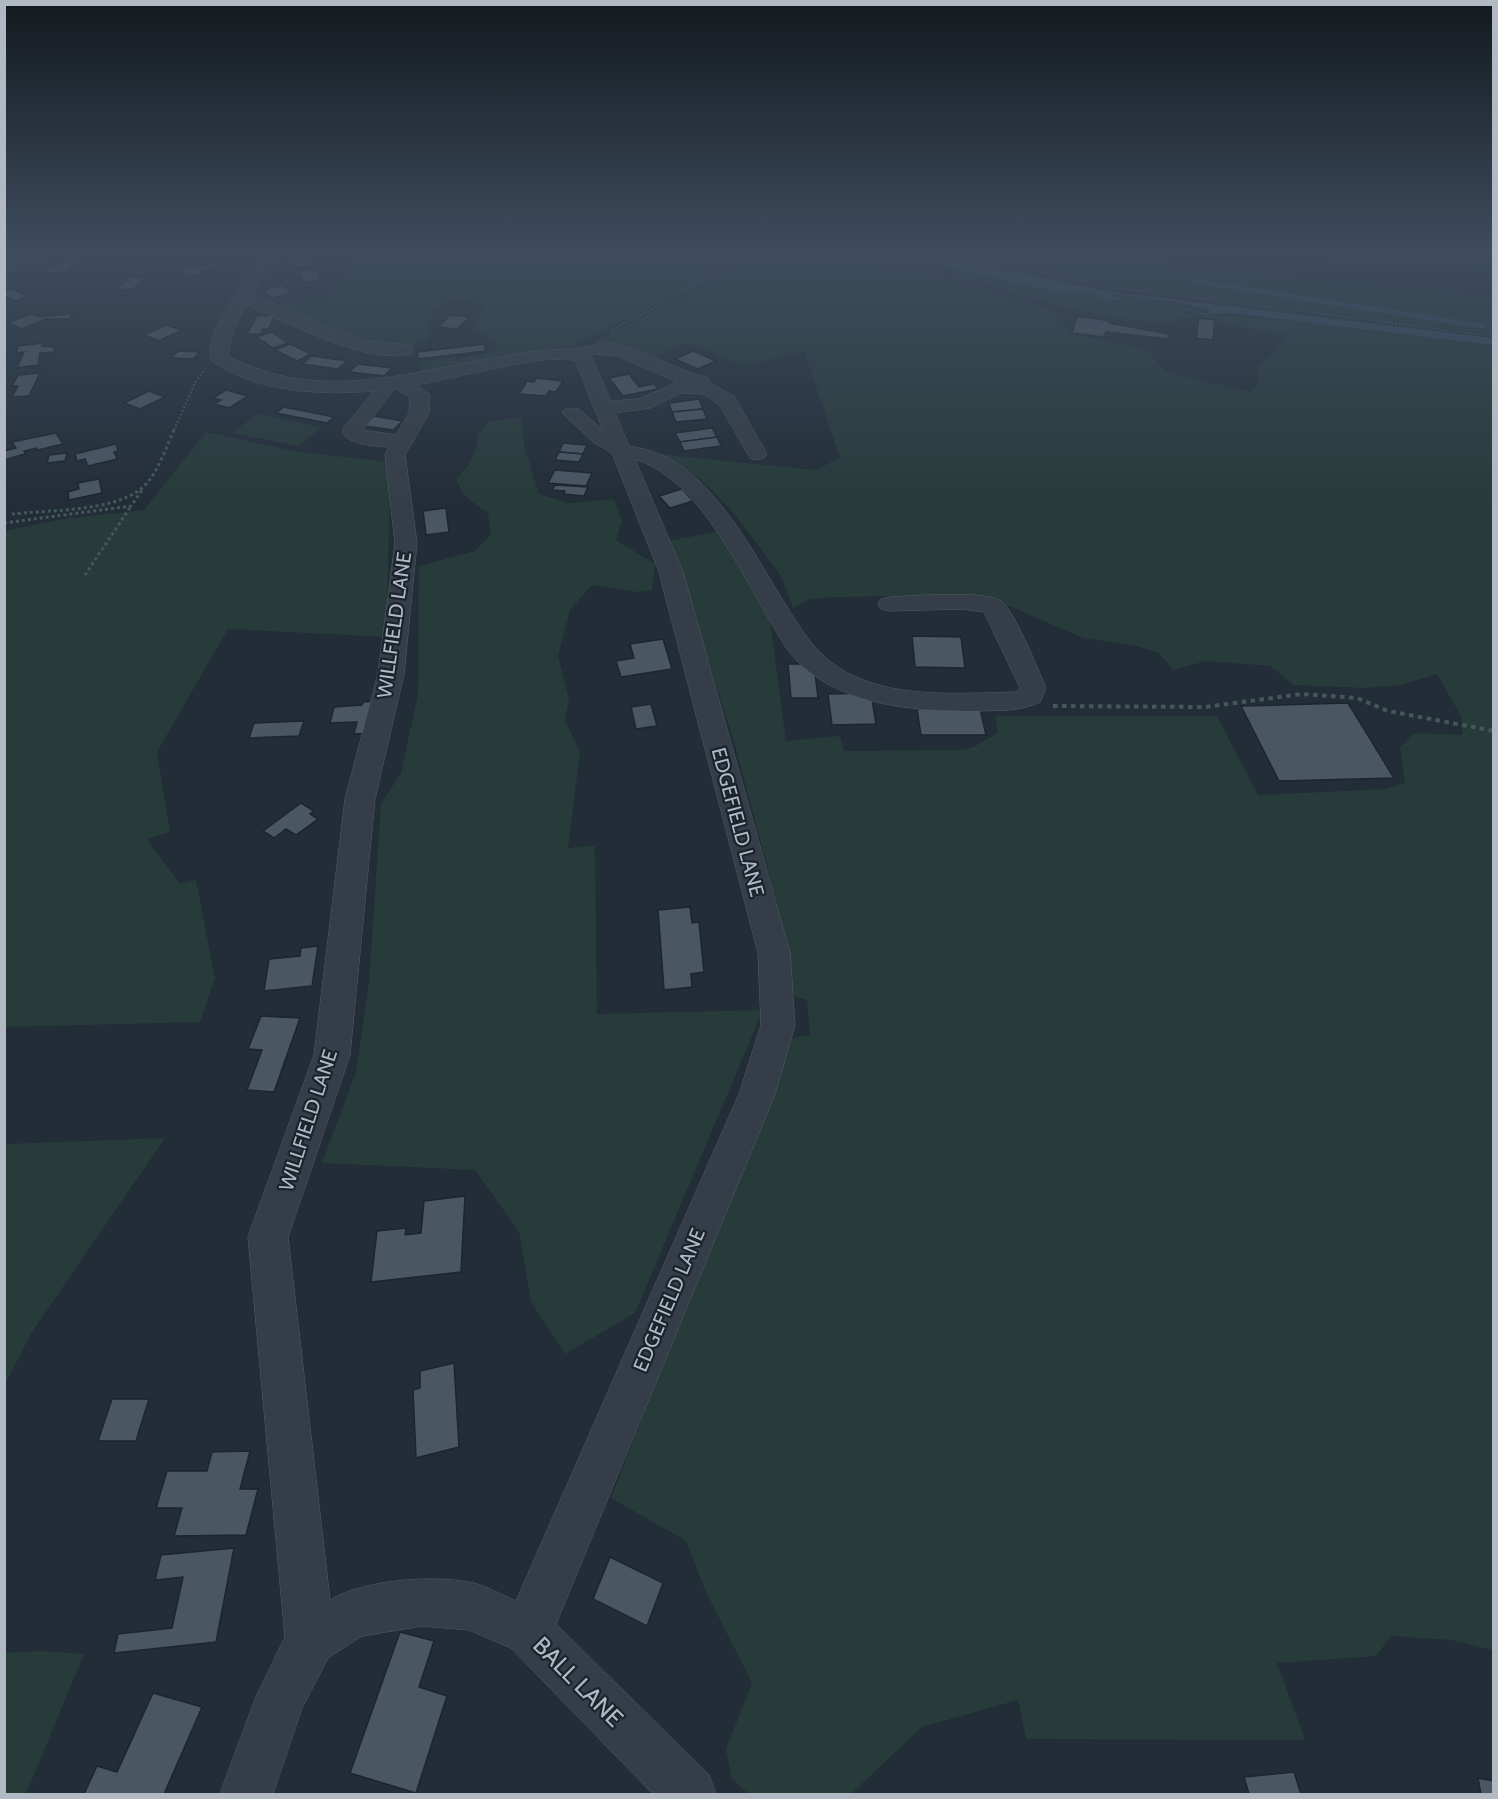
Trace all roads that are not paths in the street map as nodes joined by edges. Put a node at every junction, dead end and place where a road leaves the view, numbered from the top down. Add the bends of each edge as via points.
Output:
1 (223, 334) edge
2 (331, 334) edge
3 (405, 350) dead end
4 (572, 354) junction
5 (723, 377) dead end
6 (394, 382) junction
7 (643, 394) dead end
8 (602, 405) junction
9 (572, 413) dead end
10 (402, 442) junction
11 (621, 450) junction
12 (757, 454) dead end
13 (890, 604) dead end
14 (528, 1631) junction
15 (310, 1640) junction
16 (247, 1794) edge
17 (690, 1794) edge

1 - 6 street via 218,345 219,358 233,367 283,383
2 - 3 street via 372,348
4 - 5 street via 612,348 687,379 709,382
4 - 6 street via 526,357
4 - 8 street, EDGEFIELD LANE via 582,355
6 - 10 street, WILLFIELD LANE via 420,395 418,413
6 - 10 street via 351,430 371,439
7 - 8 street
8 - 11 street, EDGEFIELD LANE
8 - 12 street via 643,404 678,387 707,388 727,400
9 - 11 street via 602,440
10 - 15 street, WILLFIELD LANE via 395,455 406,543 390,674 360,799 332,1055 268,1237
11 - 13 street via 651,457 676,472 702,497 797,643 828,673 852,685 896,697 945,702 1021,701 1031,696 1033,688 991,605
11 - 14 street, EDGEFIELD LANE via 671,572 774,953 778,1025 757,1094
14 - 15 street, BALL LANE via 470,1606 422,1602 354,1613
14 - 17 street, BALL LANE
15 - 16 street via 280,1699

